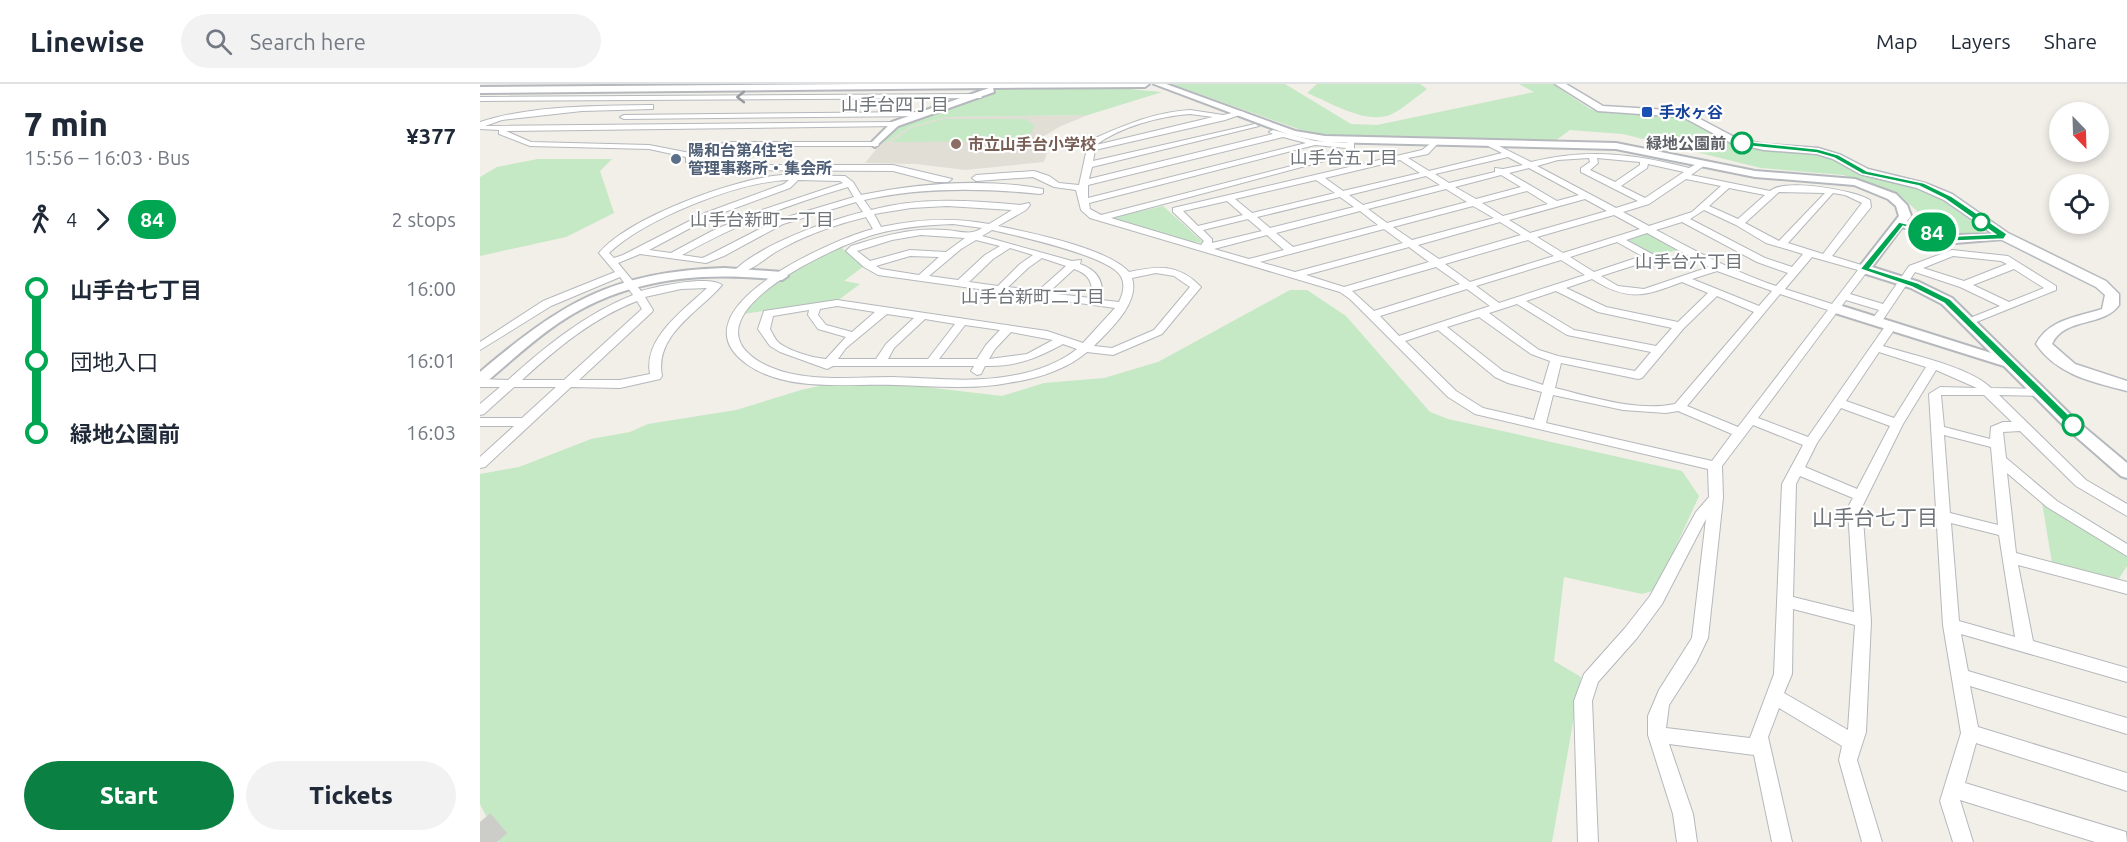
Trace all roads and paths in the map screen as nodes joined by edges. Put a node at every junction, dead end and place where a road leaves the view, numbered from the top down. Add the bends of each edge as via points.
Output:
1 (487, 84) edge
2 (1145, 84) edge
3 (1158, 84) edge
4 (1560, 84) edge
5 (904, 85) edge
6 (1073, 85) edge
7 (1122, 85) edge
8 (740, 86) edge
9 (783, 86) edge
10 (851, 86) edge
11 (873, 86) edge
12 (993, 86) junction
13 (818, 88) junction
14 (480, 89) edge
15 (655, 90) edge
16 (1177, 91) junction
17 (888, 96) junction
18 (978, 96) junction
19 (799, 97) junction
20 (480, 99) edge
21 (847, 105) junction
22 (758, 106) junction
23 (949, 106) junction
24 (480, 108) edge
25 (601, 108) junction
26 (1160, 113) junction
27 (1241, 113) junction
28 (922, 114) junction
29 (804, 115) junction
30 (713, 116) junction
31 (517, 117) junction
32 (1227, 117) junction
33 (895, 124) junction
34 (759, 125) junction
35 (480, 126) edge
36 (657, 126) junction
37 (1255, 126) junction
38 (504, 128) junction
39 (1181, 128) junction
40 (1281, 135) junction
41 (1198, 140) junction
42 (1435, 142) junction
43 (1315, 143) junction
44 (1351, 143) junction
45 (875, 144) joint
46 (1491, 144) junction
47 (1091, 148) junction
48 (1215, 152) junction
49 (1509, 154) junction
50 (691, 156) junction
51 (1593, 157) junction
52 (1402, 158) junction
53 (1113, 160) junction
54 (1480, 160) junction
55 (1644, 160) junction
56 (1702, 163) junction
57 (1233, 164) junction
58 (1088, 165) junction
59 (1529, 165) junction
60 (853, 168) junction
61 (1127, 172) junction
62 (1502, 172) junction
63 (1426, 173) junction
64 (1687, 174) junction
65 (1773, 176) junction
66 (897, 177) dead end
67 (1318, 177) junction
68 (795, 178) junction
69 (1253, 179) junction
70 (846, 181) junction
71 (962, 185) junction
72 (1446, 186) junction
73 (1615, 186) junction
74 (1144, 187) junction
75 (1725, 187) junction
76 (1529, 188) junction
77 (899, 190) junction
78 (1083, 192) junction
79 (1774, 192) junction
80 (1830, 192) junction
81 (1341, 194) junction
82 (711, 195) junction
83 (1586, 196) junction
84 (859, 198) junction
85 (1229, 198) junction
86 (953, 202) junction
87 (1162, 202) junction
88 (1646, 202) junction
89 (1474, 203) junction
90 (1555, 204) junction
91 (732, 205) junction
92 (1704, 207) junction
93 (1023, 208) junction
94 (1360, 208) junction
95 (868, 212) junction
96 (1616, 212) junction
97 (754, 213) junction
98 (1249, 216) junction
99 (1100, 218) junction
100 (1500, 219) junction
101 (1683, 219) junction
102 (778, 223) junction
103 (1739, 223) junction
104 (1901, 223) junction
105 (992, 227) junction
106 (1386, 227) junction
107 (878, 229) junction
108 (1196, 229) junction
109 (1648, 230) junction
110 (1268, 232) junction
111 (802, 233) junction
112 (2004, 236) junction
113 (974, 237) junction
114 (1530, 237) junction
115 (1618, 239) junction
116 (1410, 244) junction
117 (1781, 245) junction
118 (1007, 246) junction
119 (1203, 248) junction
120 (639, 251) junction
121 (1291, 251) junction
122 (1809, 254) junction
123 (949, 255) junction
124 (1089, 255) junction
125 (673, 256) junction
126 (1039, 256) junction
127 (1561, 256) junction
128 (1825, 258) junction
129 (612, 262) junction
130 (1249, 262) junction
131 (1435, 264) junction
132 (868, 265) junction
133 (1073, 265) junction
134 (2015, 265) junction
135 (1717, 267) junction
136 (1913, 268) junction
137 (1864, 269) junction
138 (740, 270) junction
139 (1793, 271) junction
140 (622, 273) junction
141 (1294, 275) junction
142 (782, 276) junction
143 (1126, 276) junction
144 (1594, 276) junction
145 (921, 278) junction
146 (1683, 279) junction
147 (1902, 280) junction
148 (631, 284) junction
149 (960, 284) junction
150 (1964, 285) junction
151 (1467, 286) junction
152 (1558, 288) junction
153 (999, 290) junction
154 (1344, 290) junction
155 (1776, 290) junction
156 (1714, 293) junction
157 (1040, 295) junction
158 (640, 296) junction
159 (1519, 301) junction
160 (1840, 302) junction
161 (1095, 303) junction
162 (815, 306) junction
163 (1122, 306) junction
164 (2009, 306) junction
165 (1498, 307) junction
166 (1884, 309) junction
167 (1761, 310) junction
168 (884, 311) junction
169 (1481, 313) junction
170 (1372, 315) junction
171 (921, 317) junction
172 (962, 322) junction
173 (1876, 322) junction
174 (1969, 322) junction
175 (1439, 326) junction
176 (1680, 326) junction
177 (1890, 327) junction
178 (1008, 329) junction
179 (854, 336) junction
180 (1063, 339) junction
181 (1397, 340) junction
182 (480, 348) edge
183 (1086, 348) junction
184 (1876, 348) junction
185 (1658, 350) junction
186 (1556, 359) junction
187 (830, 362) junction
188 (879, 363) junction
189 (931, 363) junction
190 (2010, 363) junction
191 (981, 364) junction
192 (1933, 366) junction
193 (815, 380) junction
194 (480, 382) edge
195 (971, 382) junction
196 (511, 384) junction
197 (567, 384) junction
198 (2127, 386) edge
199 (1548, 390) junction
200 (1987, 391) junction
201 (2040, 392) junction
202 (1839, 403) junction
203 (1679, 407) junction
204 (480, 411) edge
205 (1750, 419) junction
206 (480, 422) edge
207 (526, 422) junction
208 (1897, 424) junction
209 (1539, 426) junction
210 (2022, 427) junction
211 (1936, 429) junction
212 (1739, 432) junction
213 (1811, 443) junction
214 (1999, 452) junction
215 (480, 464) edge
216 (1715, 466) junction
217 (1797, 469) junction
218 (2127, 472) edge
219 (1861, 496) junction
220 (1716, 498) junction
221 (2127, 511) edge
222 (1944, 516) junction
223 (2007, 532) junction
224 (2127, 551) edge
225 (2009, 557) junction
226 (2127, 587) edge
227 (1786, 601) junction
228 (1863, 621) junction
229 (1951, 625) junction
230 (2025, 645) junction
231 (2127, 675) edge
232 (1960, 676) junction
233 (1774, 696) junction
234 (2127, 726) edge
235 (1970, 733) junction
236 (1657, 735) junction
237 (1852, 742) junction
238 (1760, 747) junction
239 (2127, 782) edge
240 (1955, 789) junction
241 (1588, 842) edge
242 (1687, 842) edge
243 (1782, 842) edge
244 (1872, 842) edge
245 (1963, 842) edge
246 (2126, 842) edge

1 - 14 street
2 - 7 street
3 - 16 street
4 - 112 main road via 1601,109 1684,114 1735,141 1818,151 1864,172 1921,184 1948,197
5 - 11 street
5 - 12 street
5 - 17 street
6 - 7 street
6 - 12 street
7 - 16 street
8 - 9 street
8 - 15 street
9 - 13 street
10 - 11 street
10 - 13 street
12 - 18 street
13 - 19 street
14 - 15 street
19 -> 15 street
15 - 20 street
15 - 25 street via 633,105
16 - 27 street
17 - 18 street
17 - 19 street
17 - 21 street
18 - 23 street
19 - 22 street
21 - 22 street
21 - 23 street
21 - 29 street
22 - 25 street
22 - 30 street
23 - 28 street
24 - 25 street
25 - 31 street
26 - 32 street via 1195,111
26 - 39 street
26 - 47 street via 1095,141
27 - 32 street
27 - 44 street via 1293,133
28 - 29 street
28 - 33 street
29 - 30 street
29 - 34 street
30 - 31 street
30 - 36 street
31 - 35 street
32 - 37 street
32 - 39 street
33 - 34 street
33 - 45 street
34 - 36 street
35 - 38 street
36 - 38 street
37 - 40 street
37 - 41 street
38 - 50 street via 502,132 530,144 649,147
39 - 41 street
39 - 47 street
40 - 43 street
40 - 48 street
41 - 48 street
41 - 53 street
42 - 44 street
42 - 46 street
42 - 52 street via 1425,152
43 - 44 street
43 - 57 street
44 - 69 street via 1350,153
45 - 50 street via 732,144
46 - 49 street
46 - 56 street via 1616,146
47 - 58 street
48 - 57 street
48 - 61 street
49 - 54 street
49 - 59 street
50 - 60 street via 689,160 694,165 703,167
51 - 55 street
51 - 59 street via 1571,156
51 - 73 street via 1594,164 1584,170
52 - 63 street
52 - 67 street
53 - 58 street
53 - 61 street
54 - 62 street
54 - 63 street
55 - 64 street
55 - 73 street via 1644,166
56 - 64 street
56 - 65 street
57 - 69 street
57 - 74 street
58 - 78 street
59 - 62 street
59 - 83 street
60 - 70 street
60 - 78 street via 893,168 944,180 1034,174
61 - 74 street
61 - 78 street
62 - 72 street
62 - 76 street
63 - 72 street
63 - 81 street
64 - 75 street
64 - 88 street
65 - 79 street
65 - 104 street via 1869,186 1900,202 1905,209
66 - 77 street
67 - 81 street
67 - 85 street
68 - 70 street
68 - 82 street via 761,179
68 - 91 street via 787,186
69 - 87 street
70 - 84 street
70 - 97 street
71 - 77 street
71 - 86 street
71 - 93 street via 1040,191
72 - 89 street
72 - 94 street
73 - 88 street
74 - 78 street
74 - 87 street
75 - 79 street
75 - 92 street
76 - 89 street
76 - 90 street
77 - 84 street
78 - 99 street via 1086,210
79 - 80 street
79 - 103 street
80 - 117 street
80 - 128 street via 1849,194 1867,202
81 - 94 street
81 - 98 street
82 - 91 street
82 - 129 street via 653,221 606,250 604,253
83 - 90 street
83 - 96 street
84 - 95 street
84 - 102 street
85 - 98 street
85 - 108 street via 1176,210
86 - 93 street
86 - 95 street
87 - 99 street
88 - 96 street
89 - 100 street
89 - 106 street
90 - 100 street
91 - 97 street
91 - 120 street
92 - 101 street
92 - 103 street
93 - 105 street
94 - 106 street
94 - 110 street
95 - 107 street
95 - 111 street
96 - 109 street
96 - 114 street
97 - 102 street
97 - 125 street
98 - 108 street
98 - 110 street
99 - 119 street
100 - 114 street
100 - 116 street
101 - 109 street
101 - 139 street via 1761,260
102 - 111 street
102 - 125 street via 712,259
103 - 117 street
104 - 112 street via 1956,238
104 - 137 street
105 - 107 street via 945,221
105 - 113 street
105 - 124 street
106 - 116 street
106 - 121 street
107 - 142 street via 828,246
108 - 119 street via 1209,241
109 - 115 street
109 - 135 street
110 - 119 street
110 - 121 street
111 - 138 street
112 - 198 main road via 2101,284 2112,294 2107,312 2054,330 2046,336 2044,344 2055,358 2071,367
113 - 118 street
113 - 123 street
113 - 132 street via 921,233 854,248 852,251
114 - 127 street
114 - 131 street
115 - 127 street
115 - 144 street via 1650,257
116 - 131 street
116 - 141 street
117 - 122 street
118 - 126 street
118 - 149 street via 989,256
119 - 130 street
120 - 125 street
120 - 129 street
121 - 130 street
122 - 128 street
122 - 139 street
123 - 132 street via 910,253
123 - 145 street
124 - 133 street
124 - 143 street via 1112,263
126 - 133 street
126 - 153 street
127 - 144 street
127 - 151 street
128 - 137 street
129 - 140 street
130 - 141 street
131 - 151 street
131 - 154 street
132 - 145 street via 878,272
133 - 157 street
133 - 161 street via 1087,270 1097,281 1099,293
134 - 136 street via 2002,257 1957,252
134 - 150 street
134 - 164 street via 2052,288
135 - 146 street
135 - 155 street
136 - 147 street
136 - 150 street
137 - 147 street
137 - 160 street
138 - 142 street
138 - 148 street via 686,272
139 - 155 street
140 - 148 street
140 - 182 street via 543,303
141 - 154 street
142 - 193 street via 741,308 732,326 733,344 763,369
143 - 163 street via 1128,297
143 - 183 street via 1163,269 1176,271 1196,287 1158,332 1113,352
144 - 146 street via 1615,289 1637,293
144 - 152 street
145 - 149 street
146 - 156 street
147 - 166 street
147 - 174 street via 1936,294
148 - 158 street
148 - 194 street via 557,318
149 - 153 street
150 - 164 street
151 - 165 street
151 - 170 street
152 - 159 street
152 - 176 street via 1602,312
153 - 157 street
154 - 170 street
155 - 160 street
155 - 167 street
156 - 167 street
156 - 176 street
157 - 161 street
158 - 196 street via 587,320
158 - 197 street via 648,310
158 - 197 street via 684,286 717,285 658,345 652,361 656,376 620,384
159 - 165 street
159 - 185 street via 1571,333
160 - 166 street
160 - 173 street
160 - 205 street
161 - 163 street
162 - 168 street via 837,303
162 - 179 street via 813,315 822,327
162 - 187 street via 768,313 764,329 774,344 795,356
163 - 183 street
164 - 174 street
165 - 169 street
166 - 173 street
167 - 203 street
168 - 171 street
168 - 179 street
169 - 175 street
169 - 186 street via 1521,344
170 - 181 street
171 - 172 street
171 - 188 street via 890,346
172 - 178 street
172 - 189 street
173 - 177 street
174 - 190 street
175 - 181 street
175 - 199 street via 1500,374
176 - 185 street
177 - 184 street
177 - 190 street
178 - 180 street
178 - 191 street via 990,347
179 - 187 street
180 - 183 street
180 - 191 street via 1030,357
181 - 209 street via 1464,402 1479,411
183 - 195 street via 1036,373 1002,381
184 - 192 street
184 - 202 street
185 - 186 street via 1638,375
186 - 199 street
187 - 188 street
187 - 193 street
188 - 189 street
189 - 191 street
190 - 201 street
191 - 195 street
192 - 200 street via 1969,378
192 - 208 street
193 - 195 street
194 - 196 street
196 - 197 street
196 - 204 street
197 - 207 street
199 - 203 street via 1658,411
199 - 209 street
200 - 201 street
200 - 210 street
200 - 211 street via 1935,394
201 - 218 street
202 - 208 street
202 - 213 street
203 - 212 street
205 - 212 street
205 - 213 street
206 - 207 street
207 - 215 street
208 - 219 street
209 - 216 street
210 - 214 street via 2003,426 1996,430
210 - 221 street via 2081,483
211 - 214 street
211 - 222 street
212 - 216 street
213 - 217 street
214 - 223 street
214 - 224 street via 2052,504
216 - 220 street
217 - 219 street
217 - 227 street via 1789,484
219 - 228 street via 1854,516
220 - 236 street via 1700,638 1662,703
220 - 241 street via 1703,512 1656,600 1590,679 1583,701
222 - 223 street
222 - 229 street
223 - 225 street
225 - 226 street
225 - 230 street
227 - 228 street
227 - 233 street via 1783,674
228 - 237 street via 1857,732
229 - 230 street
229 - 232 street
230 - 231 street
232 - 234 street
232 - 235 street
233 - 237 street
233 - 238 street via 1759,737
235 - 239 street
235 - 240 street
236 - 238 street
236 - 242 street
237 - 244 street via 1848,760
238 - 243 street
240 - 245 street via 1950,801
240 - 246 street

